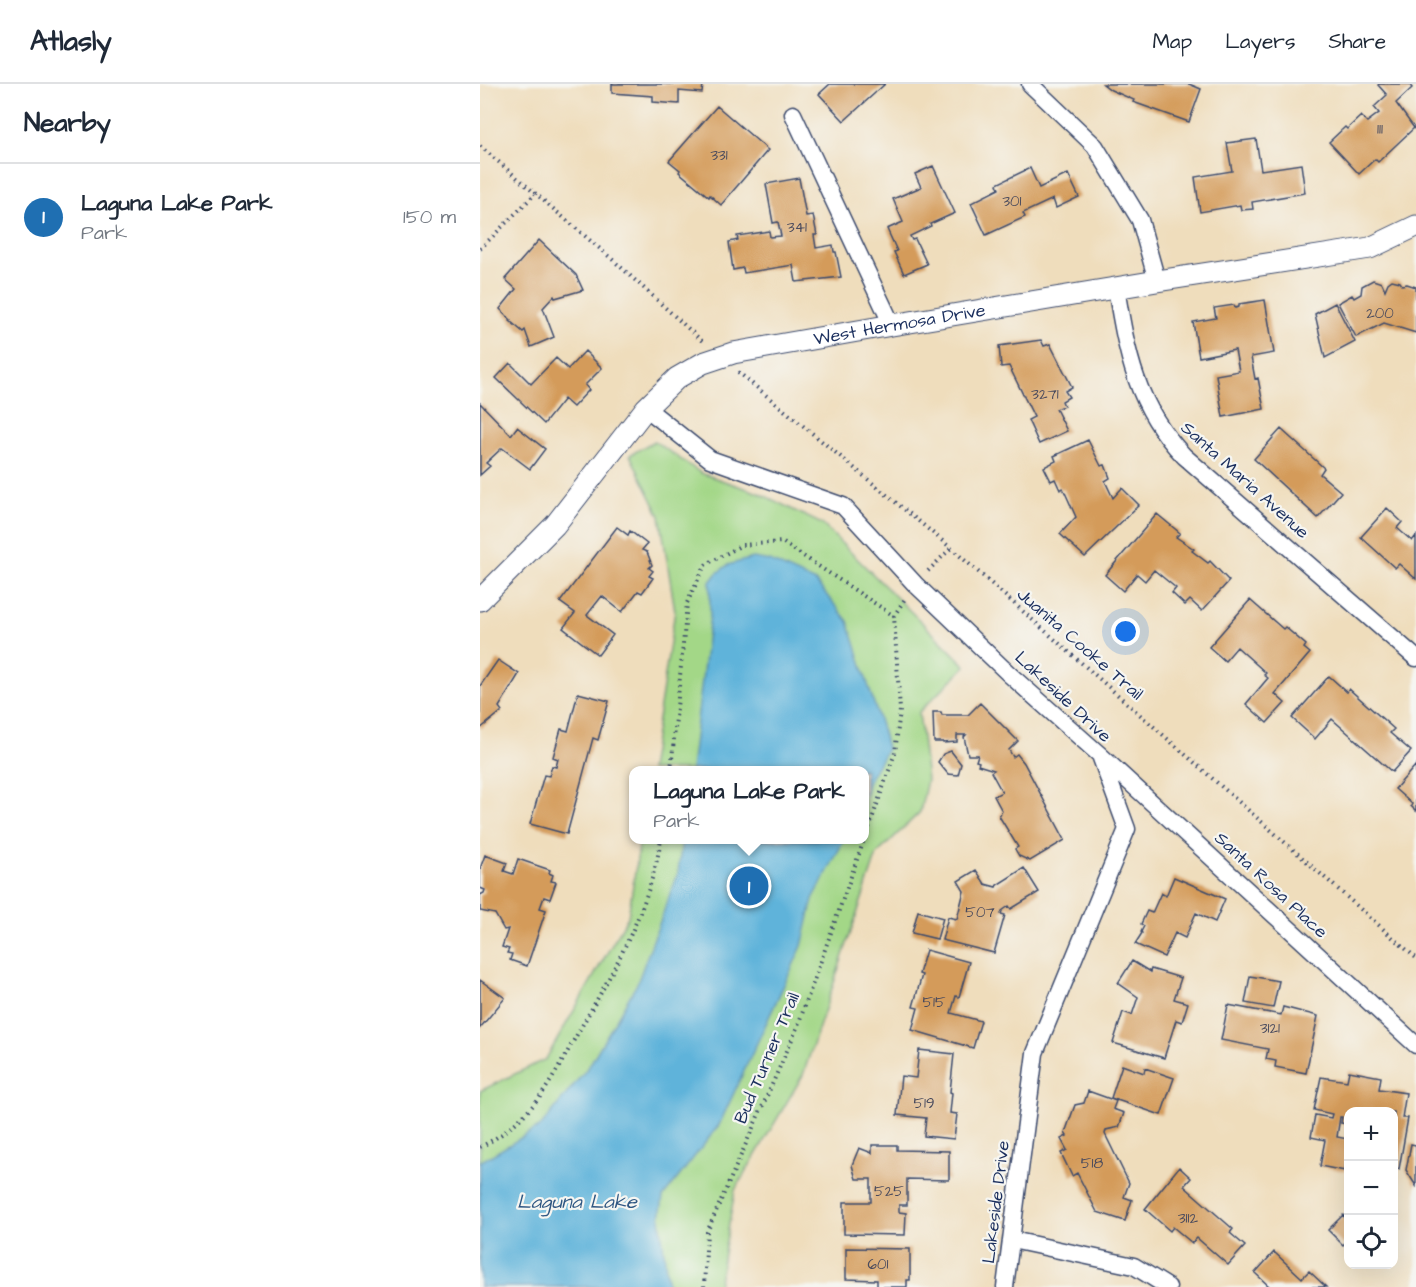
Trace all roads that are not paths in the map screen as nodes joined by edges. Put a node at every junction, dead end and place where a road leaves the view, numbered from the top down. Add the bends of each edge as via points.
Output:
1 (1030, 84) edge
2 (794, 114) dead end
3 (1416, 226) edge
4 (1157, 281) junction
5 (1116, 288) junction
6 (892, 325) junction
7 (646, 408) junction
8 (480, 600) edge
9 (1416, 658) edge
10 (1100, 755) junction
11 (1416, 1044) edge
12 (1011, 1240) junction
13 (1005, 1287) edge
14 (1168, 1287) edge

1 - 4 street via 1095,146 1140,220
2 - 6 street
3 - 4 street, West Hermosa Drive via 1370,248
4 - 5 street, West Hermosa Drive
5 - 6 street, West Hermosa Drive
5 - 9 street, Santa Maria Avenue via 1133,372 1151,412 1172,443
6 - 7 street, West Hermosa Drive via 719,357 677,378
7 - 8 street, West Hermosa Drive via 555,525
7 - 10 street, Lakeside Drive via 710,459 843,506 915,584
10 - 11 street, Santa Rosa Place
10 - 12 street, Lakeside Drive via 1127,830 1035,1053
12 - 13 street, Lakeside Drive
12 - 14 street via 1134,1266

